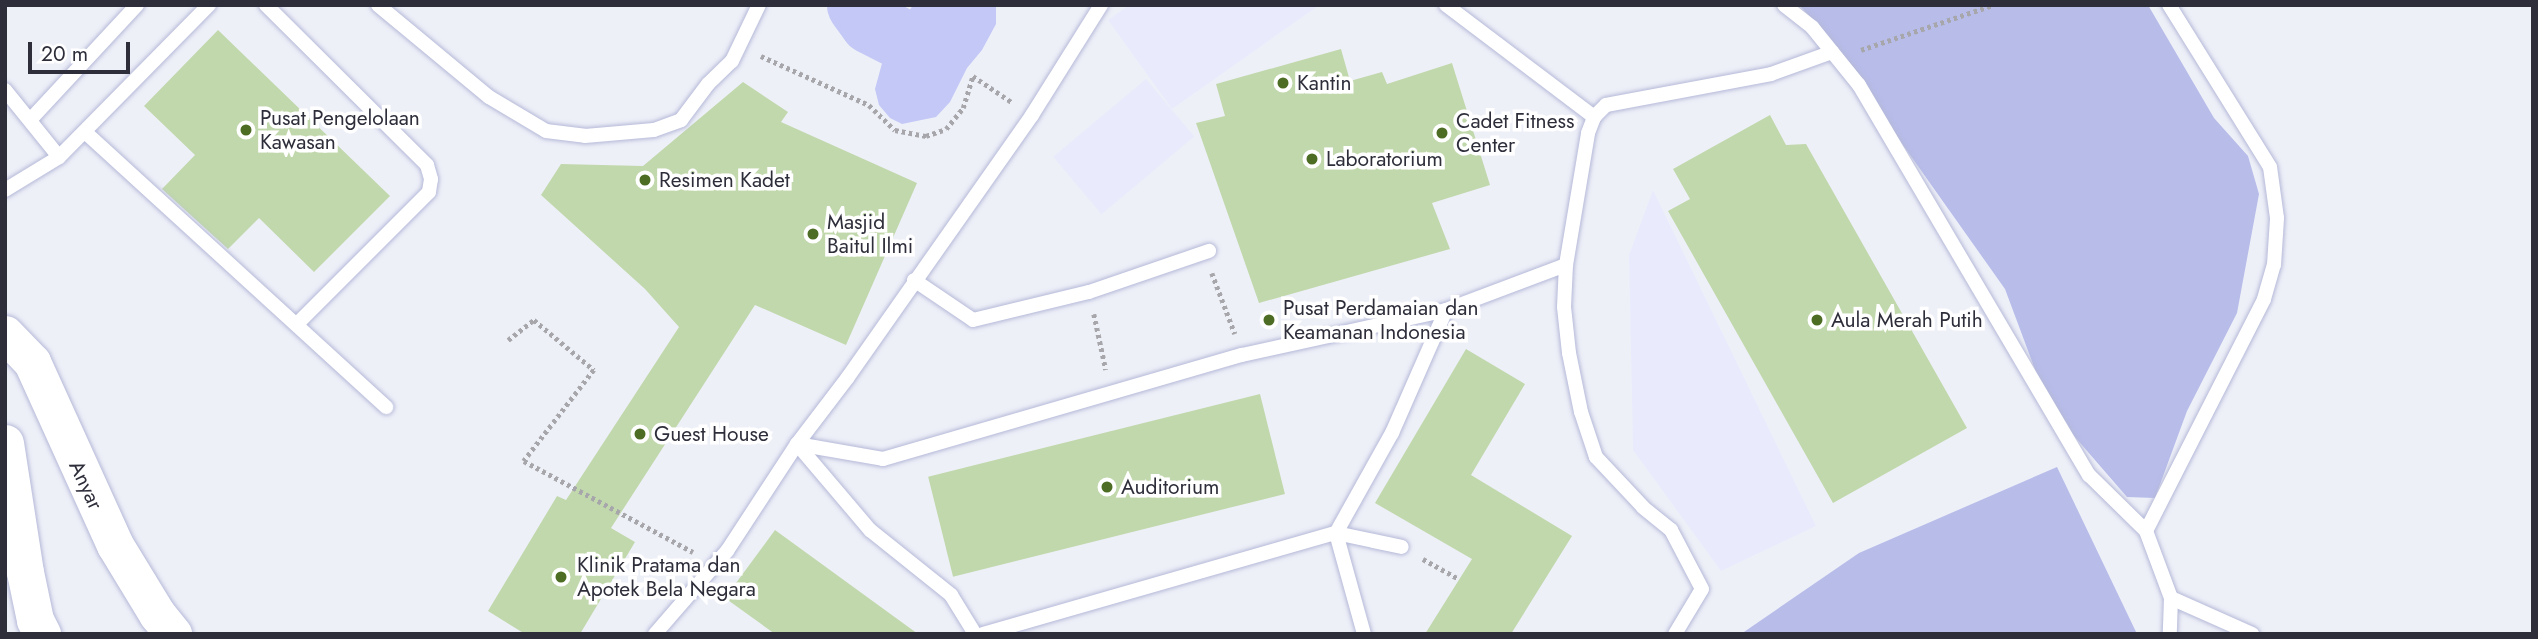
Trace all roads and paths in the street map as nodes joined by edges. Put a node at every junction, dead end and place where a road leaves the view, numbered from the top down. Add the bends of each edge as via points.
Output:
1 (137, 5) edge
2 (209, 5) edge
3 (266, 5) edge
4 (378, 5) edge
5 (759, 5) edge
6 (1101, 5) edge
7 (1446, 5) edge
8 (1784, 5) edge
9 (1993, 5) edge
10 (2168, 5) edge
11 (739, 46) junction
12 (1834, 55) junction
13 (5, 90) edge
14 (1032, 115) junction
15 (1594, 117) junction
16 (31, 119) junction
17 (85, 132) junction
18 (59, 156) junction
19 (5, 190) edge
20 (1207, 252) joint
21 (1566, 265) junction
22 (914, 280) junction
23 (1089, 292) junction
24 (1224, 304) dead end
25 (1446, 310) junction
26 (297, 324) junction
27 (5, 334) edge
28 (508, 340) dead end
29 (1112, 395) junction
30 (386, 407) dead end
31 (5, 443) edge
32 (797, 444) junction
33 (2146, 531) junction
34 (1336, 533) junction
35 (1402, 547) joint
36 (716, 564) junction
37 (1459, 579) dead end
38 (2171, 598) junction
39 (42, 634) edge
40 (173, 634) edge
41 (655, 634) edge
42 (975, 634) edge
43 (983, 634) edge
44 (1364, 634) edge
45 (1675, 634) edge
46 (2170, 634) edge
47 (2252, 634) edge

1 - 16 lane
2 - 17 lane
3 - 26 lane via 427,165 431,178 429,192
4 - 11 lane via 489,97 546,131 585,136 654,130 681,120 732,61
5 - 11 lane
6 - 14 lane
7 - 15 lane
8 - 12 lane via 1812,27
9 - 12 path
10 - 33 lane via 2270,167 2277,218 2274,265 2264,299
11 - 14 path via 869,105 895,130 926,136 946,130 963,108 973,76
12 - 15 lane via 1771,74 1606,104
12 - 33 lane via 1859,85 1902,155 2089,475
13 - 16 lane
14 - 22 lane
15 - 21 lane
16 - 18 lane
17 - 18 lane
17 - 26 lane
18 - 19 lane
20 - 23 lane
20 - 24 path
21 - 25 lane
21 - 45 lane via 1569,353 1596,457 1671,530 1702,589
22 - 23 lane via 973,320
22 - 32 lane
23 - 29 path
25 - 29 lane via 1242,355
25 - 34 lane via 1392,433
26 - 30 lane
27 - 40 street, Anyar via 32,362 115,545
28 - 36 path via 534,320 594,370 524,461
29 - 32 lane via 884,459
31 - 39 street via 25,572
32 - 36 lane
32 - 42 lane via 870,530 951,595
33 - 38 lane
34 - 35 lane
34 - 43 lane
34 - 44 lane
35 - 37 path
36 - 41 lane
38 - 46 lane
38 - 47 lane

